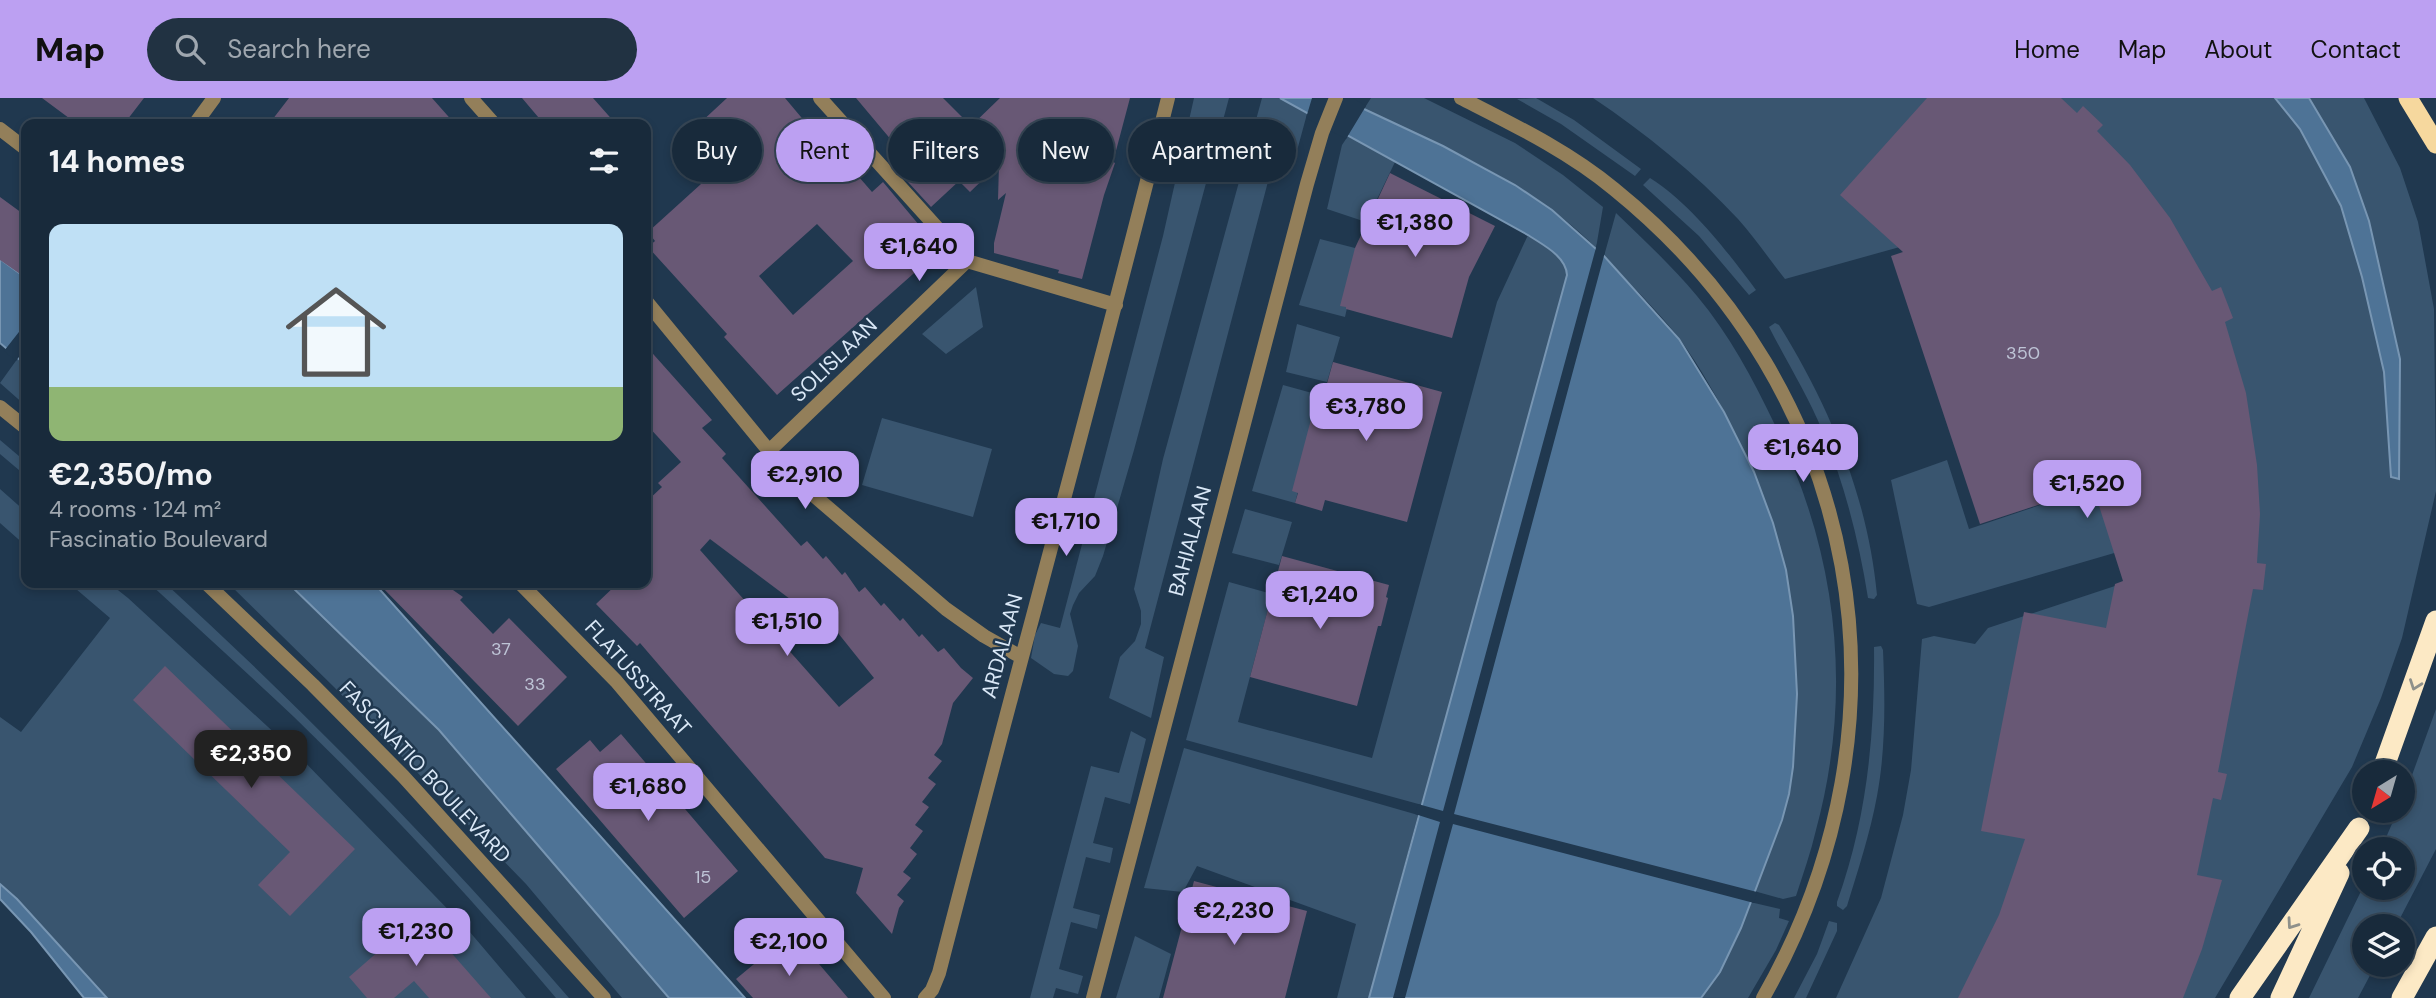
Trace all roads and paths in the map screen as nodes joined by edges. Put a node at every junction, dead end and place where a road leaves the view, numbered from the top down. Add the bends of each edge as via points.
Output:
1 (214, 98) edge
2 (471, 98) edge
3 (820, 98) edge
4 (1168, 98) edge
5 (1336, 98) edge
6 (1461, 98) edge
7 (2408, 98) edge
8 (199, 119) edge
9 (490, 119) edge
10 (0, 130) edge
11 (2436, 144) edge
12 (21, 145) edge
13 (967, 261) junction
14 (1116, 305) junction
15 (651, 307) edge
16 (0, 407) edge
17 (21, 424) edge
18 (769, 451) junction
19 (211, 588) edge
20 (525, 588) edge
21 (2436, 621) edge
22 (1021, 657) junction
23 (2386, 760) edge
24 (2360, 823) edge
25 (2361, 823) edge
26 (2436, 937) edge
27 (604, 998) edge
28 (884, 998) edge
29 (925, 998) edge
30 (1093, 998) edge
31 (1763, 998) edge
32 (2240, 998) edge
33 (2281, 998) edge
34 (2402, 998) edge

1 - 8 street
2 - 9 street
3 - 13 street
4 - 14 street, ARDALAAN
5 - 30 street, BAHIALAAN via 1322,133 1225,492
6 - 31 street via 1588,168 1687,259 1735,317 1769,369 1811,453 1823,488 1843,563 1851,630 1846,758 1834,826 1816,884 1786,958
7 - 11 highway
10 - 12 street
13 - 14 street
13 - 18 street, SOLISLAAN
14 - 22 street, ARDALAAN
15 - 18 street
16 - 17 street
18 - 22 street via 903,574 984,636
19 - 27 street, FASCINATIO BOULEVARD via 403,776
20 - 28 street, FLATUSSTRAAT via 616,681
21 -> 23 highway
22 - 29 street, ARDALAAN via 939,973
24 -> 32 highway
25 - 33 highway
26 - 34 highway

